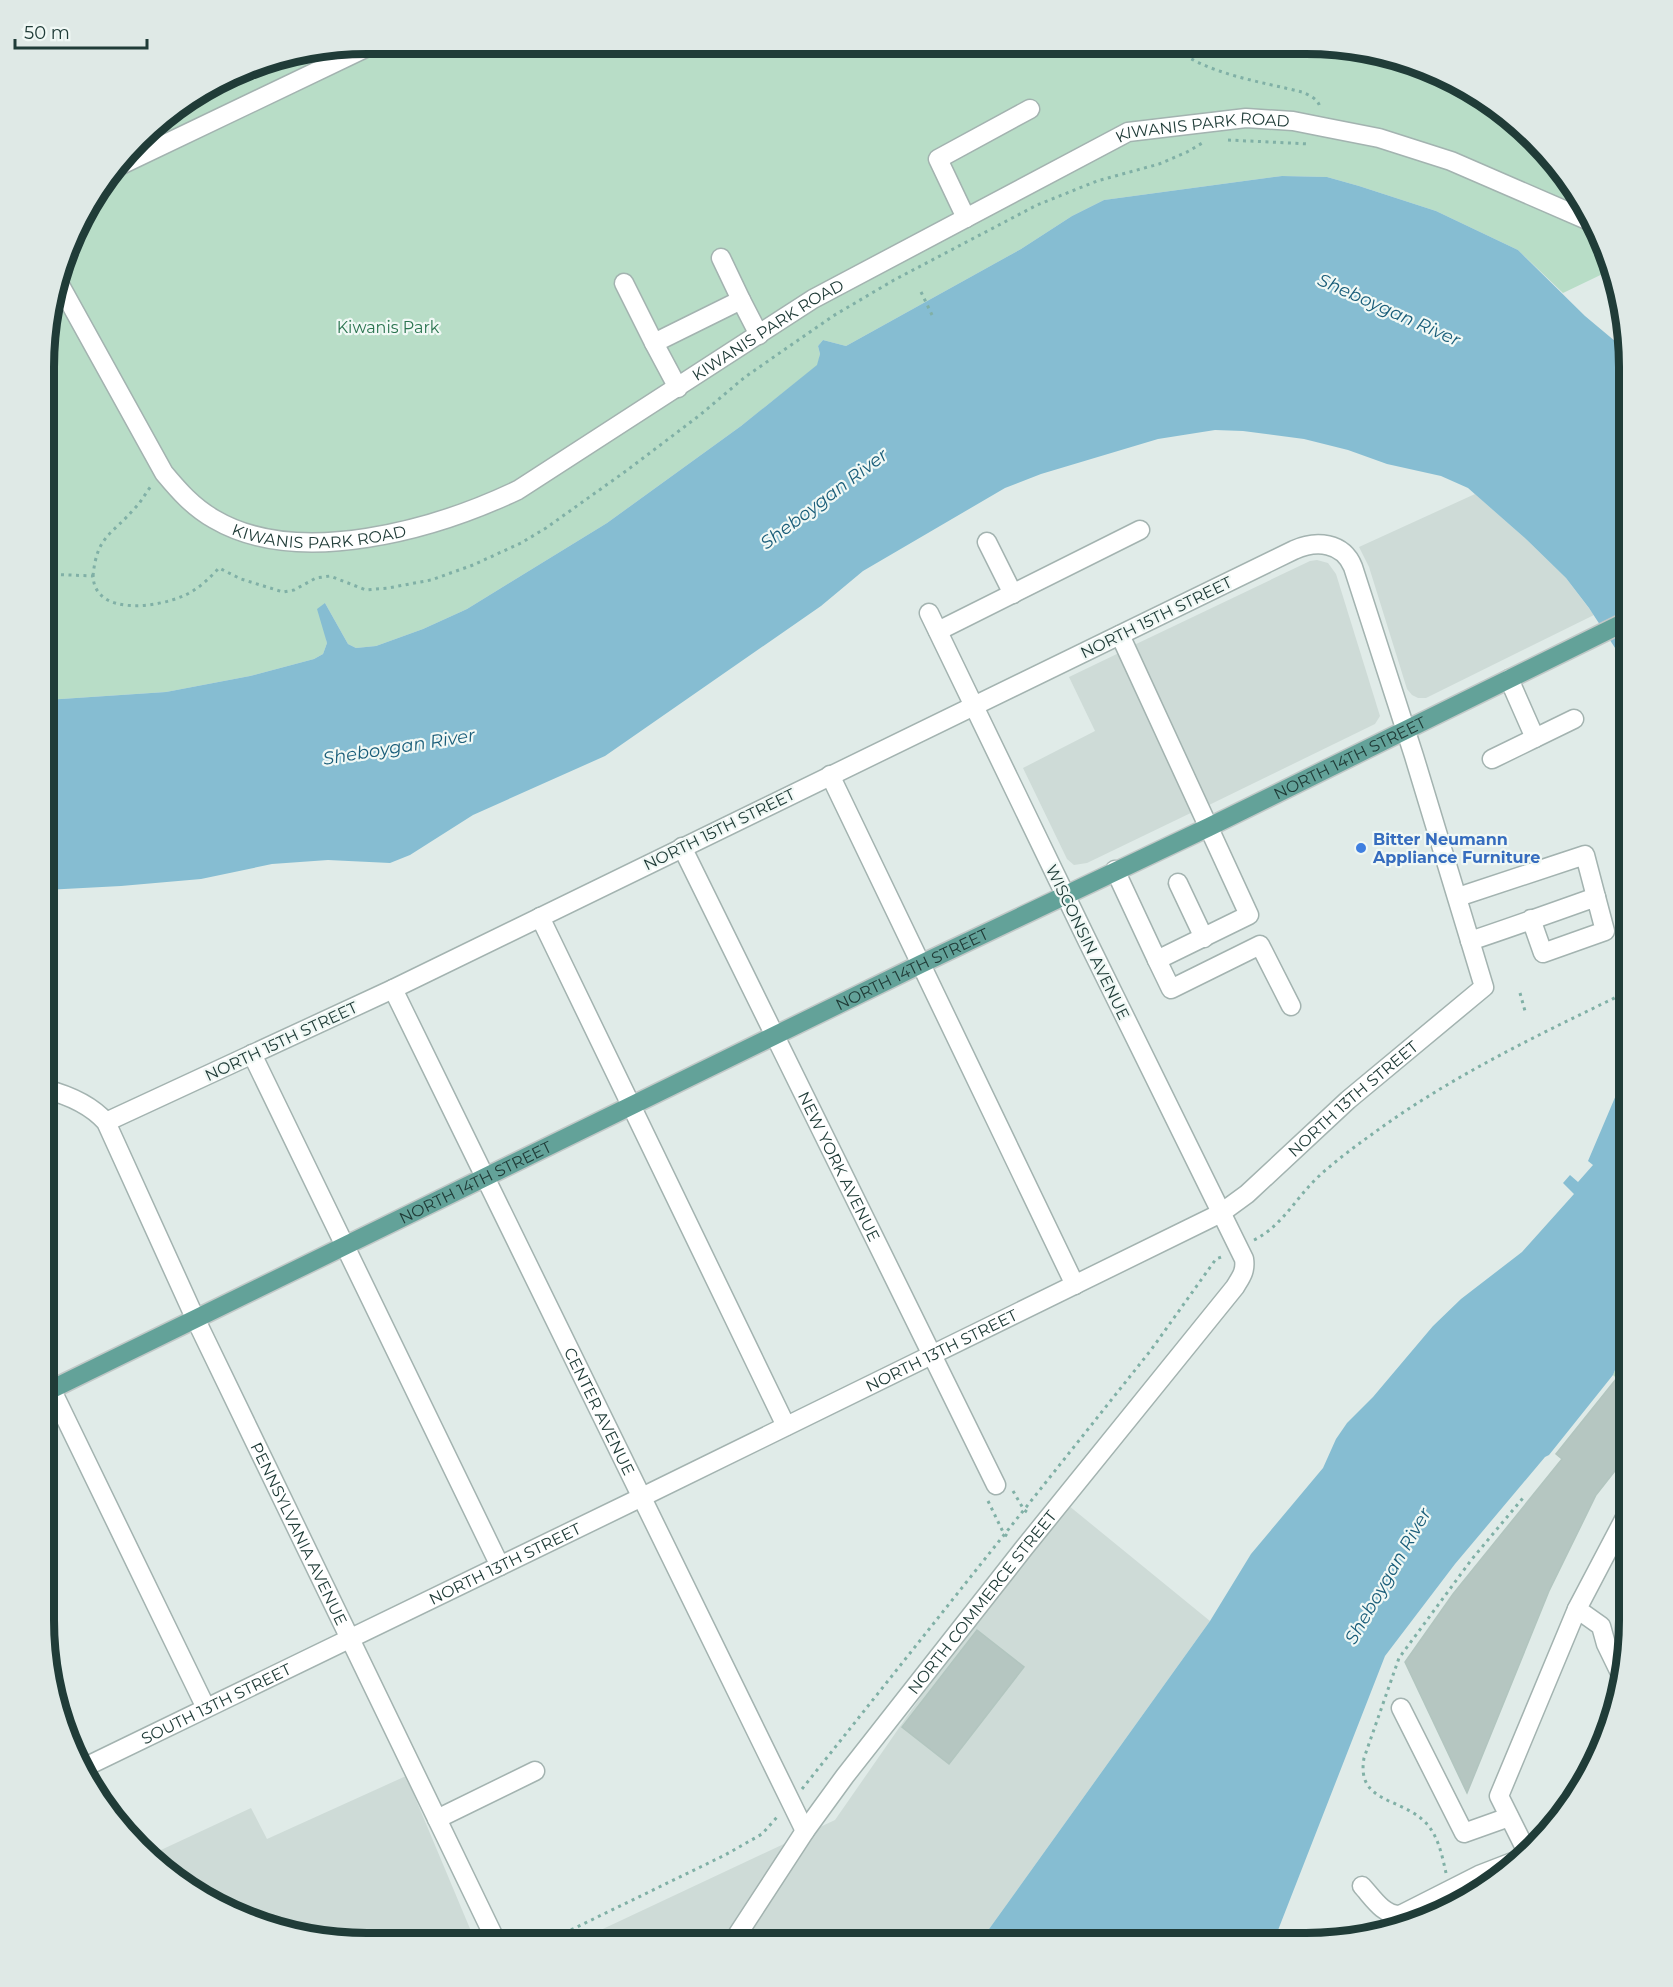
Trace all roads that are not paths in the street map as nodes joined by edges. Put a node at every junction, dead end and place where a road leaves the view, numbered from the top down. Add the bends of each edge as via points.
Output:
1 (351, 55) edge
2 (1030, 109) dead end
3 (134, 159) edge
4 (966, 218) junction
5 (1581, 218) edge
6 (721, 258) dead end
7 (624, 283) dead end
8 (64, 292) edge
9 (741, 300) junction
10 (759, 335) junction
11 (654, 343) junction
12 (678, 388) junction
13 (1140, 530) dead end
14 (987, 542) dead end
15 (1012, 594) junction
16 (929, 612) dead end
17 (1619, 625) edge
18 (938, 631) junction
19 (1120, 635) junction
20 (1509, 679) junction
21 (974, 705) junction
22 (1574, 718) dead end
23 (1406, 730) junction
24 (1535, 738) junction
25 (1492, 759) dead end
26 (830, 775) junction
27 (1209, 827) junction
28 (682, 847) junction
29 (1115, 870) junction
30 (1178, 883) dead end
31 (1065, 894) junction
32 (1458, 897) junction
33 (1596, 897) junction
34 (540, 917) junction
35 (1532, 920) junction
36 (1204, 938) junction
37 (1470, 941) junction
38 (1157, 960) junction
39 (921, 964) junction
40 (393, 989) junction
41 (1291, 1006) dead end
42 (775, 1036) junction
43 (252, 1054) junction
44 (54, 1092) edge
45 (631, 1107) junction
46 (106, 1122) junction
47 (485, 1178) junction
48 (1221, 1213) junction
49 (345, 1246) junction
50 (1245, 1271) joint
51 (1075, 1284) junction
52 (195, 1318) junction
53 (931, 1355) junction
54 (54, 1382) edge
55 (54, 1399) edge
56 (786, 1426) junction
57 (996, 1485) road end
58 (642, 1497) junction
59 (1619, 1529) edge
60 (500, 1566) junction
61 (1577, 1609) junction
62 (350, 1639) junction
63 (1616, 1664) edge
64 (206, 1708) junction
65 (1401, 1708) dead end
66 (89, 1764) edge
67 (535, 1771) dead end
68 (1509, 1817) junction
69 (437, 1819) junction
70 (805, 1831) junction
71 (1523, 1845) edge
72 (1498, 1867) edge
73 (1362, 1886) dead end
74 (492, 1933) edge
75 (739, 1933) edge

1 - 3 street
2 - 4 street via 938,159
4 - 5 street, KIWANIS PARK ROAD via 1128,132 1246,118 1293,122 1379,138 1451,161
4 - 10 street, KIWANIS PARK ROAD via 813,299
6 - 9 street
7 - 11 street
8 - 12 street, KIWANIS PARK ROAD via 164,473 184,497 216,520 253,535 284,541 329,542 371,536 485,506 518,490
9 - 10 street
9 - 11 street
10 - 12 street, KIWANIS PARK ROAD
11 - 12 street
13 - 15 street
14 - 15 street
15 - 18 street
16 - 18 street, WISCONSIN AVENUE
17 - 20 main road, NORTH 14TH STREET
18 - 21 street, WISCONSIN AVENUE
19 - 21 street, NORTH 15TH STREET
19 - 23 street, NORTH 15TH STREET via 1300,547 1315,543 1332,547 1352,564
19 - 27 street
20 - 23 main road, NORTH 14TH STREET
20 - 24 street
21 - 26 street, NORTH 15TH STREET
21 - 31 street, WISCONSIN AVENUE
22 - 24 street
23 - 27 main road, NORTH 14TH STREET
23 - 32 street
24 - 25 street
26 - 28 street, NORTH 15TH STREET
26 - 39 street
27 - 29 main road, NORTH 14TH STREET
27 - 36 street via 1249,915
28 - 34 street, NORTH 15TH STREET
28 - 42 street, NEW YORK AVENUE
29 - 31 main road, NORTH 14TH STREET
29 - 38 street
30 - 36 street
31 - 39 main road, NORTH 14TH STREET
31 - 48 street, WISCONSIN AVENUE
32 - 33 street via 1585,855
32 - 37 street
33 - 35 street
33 - 35 street via 1605,932 1543,953
34 - 40 street, NORTH 15TH STREET
34 - 45 street
35 - 37 street
36 - 38 street
37 - 48 street, NORTH 13TH STREET via 1484,987
38 - 41 street via 1171,989 1260,945
39 - 42 main road, NORTH 14TH STREET
39 - 51 street
40 - 43 street, NORTH 15TH STREET
40 - 47 street, CENTER AVENUE
42 - 45 main road, NORTH 14TH STREET
42 - 53 street, NEW YORK AVENUE
43 - 46 street, NORTH 15TH STREET
43 - 49 street
44 - 46 street via 94,1109
45 - 47 main road, NORTH 14TH STREET
45 - 56 street
46 - 52 street, PENNSYLVANIA AVENUE
47 - 49 main road, NORTH 14TH STREET
47 - 58 street, CENTER AVENUE
48 - 50 street, WISCONSIN AVENUE via 1244,1259
48 - 51 street, NORTH 13TH STREET
49 - 52 main road, NORTH 14TH STREET
49 - 60 street
50 - 70 street, NORTH COMMERCE STREET
51 - 53 street, NORTH 13TH STREET
52 - 54 main road, NORTH 14TH STREET
52 - 62 street, PENNSYLVANIA AVENUE
53 - 56 street, NORTH 13TH STREET
53 - 57 street, NEW YORK AVENUE
55 - 64 street
56 - 58 street, NORTH 13TH STREET
58 - 60 street, NORTH 13TH STREET
58 - 70 street, CENTER AVENUE
59 - 61 street
60 - 62 street, NORTH 13TH STREET
61 - 63 street via 1601,1626
61 - 68 street via 1499,1796
62 - 64 street, SOUTH 13TH STREET
62 - 69 street, PENNSYLVANIA AVENUE
64 - 66 street, SOUTH 13TH STREET
65 - 68 street via 1464,1833
67 - 69 street
68 - 71 street
69 - 74 street, PENNSYLVANIA AVENUE
70 - 75 street, NORTH COMMERCE STREET
72 - 73 street via 1397,1916 1385,1911

